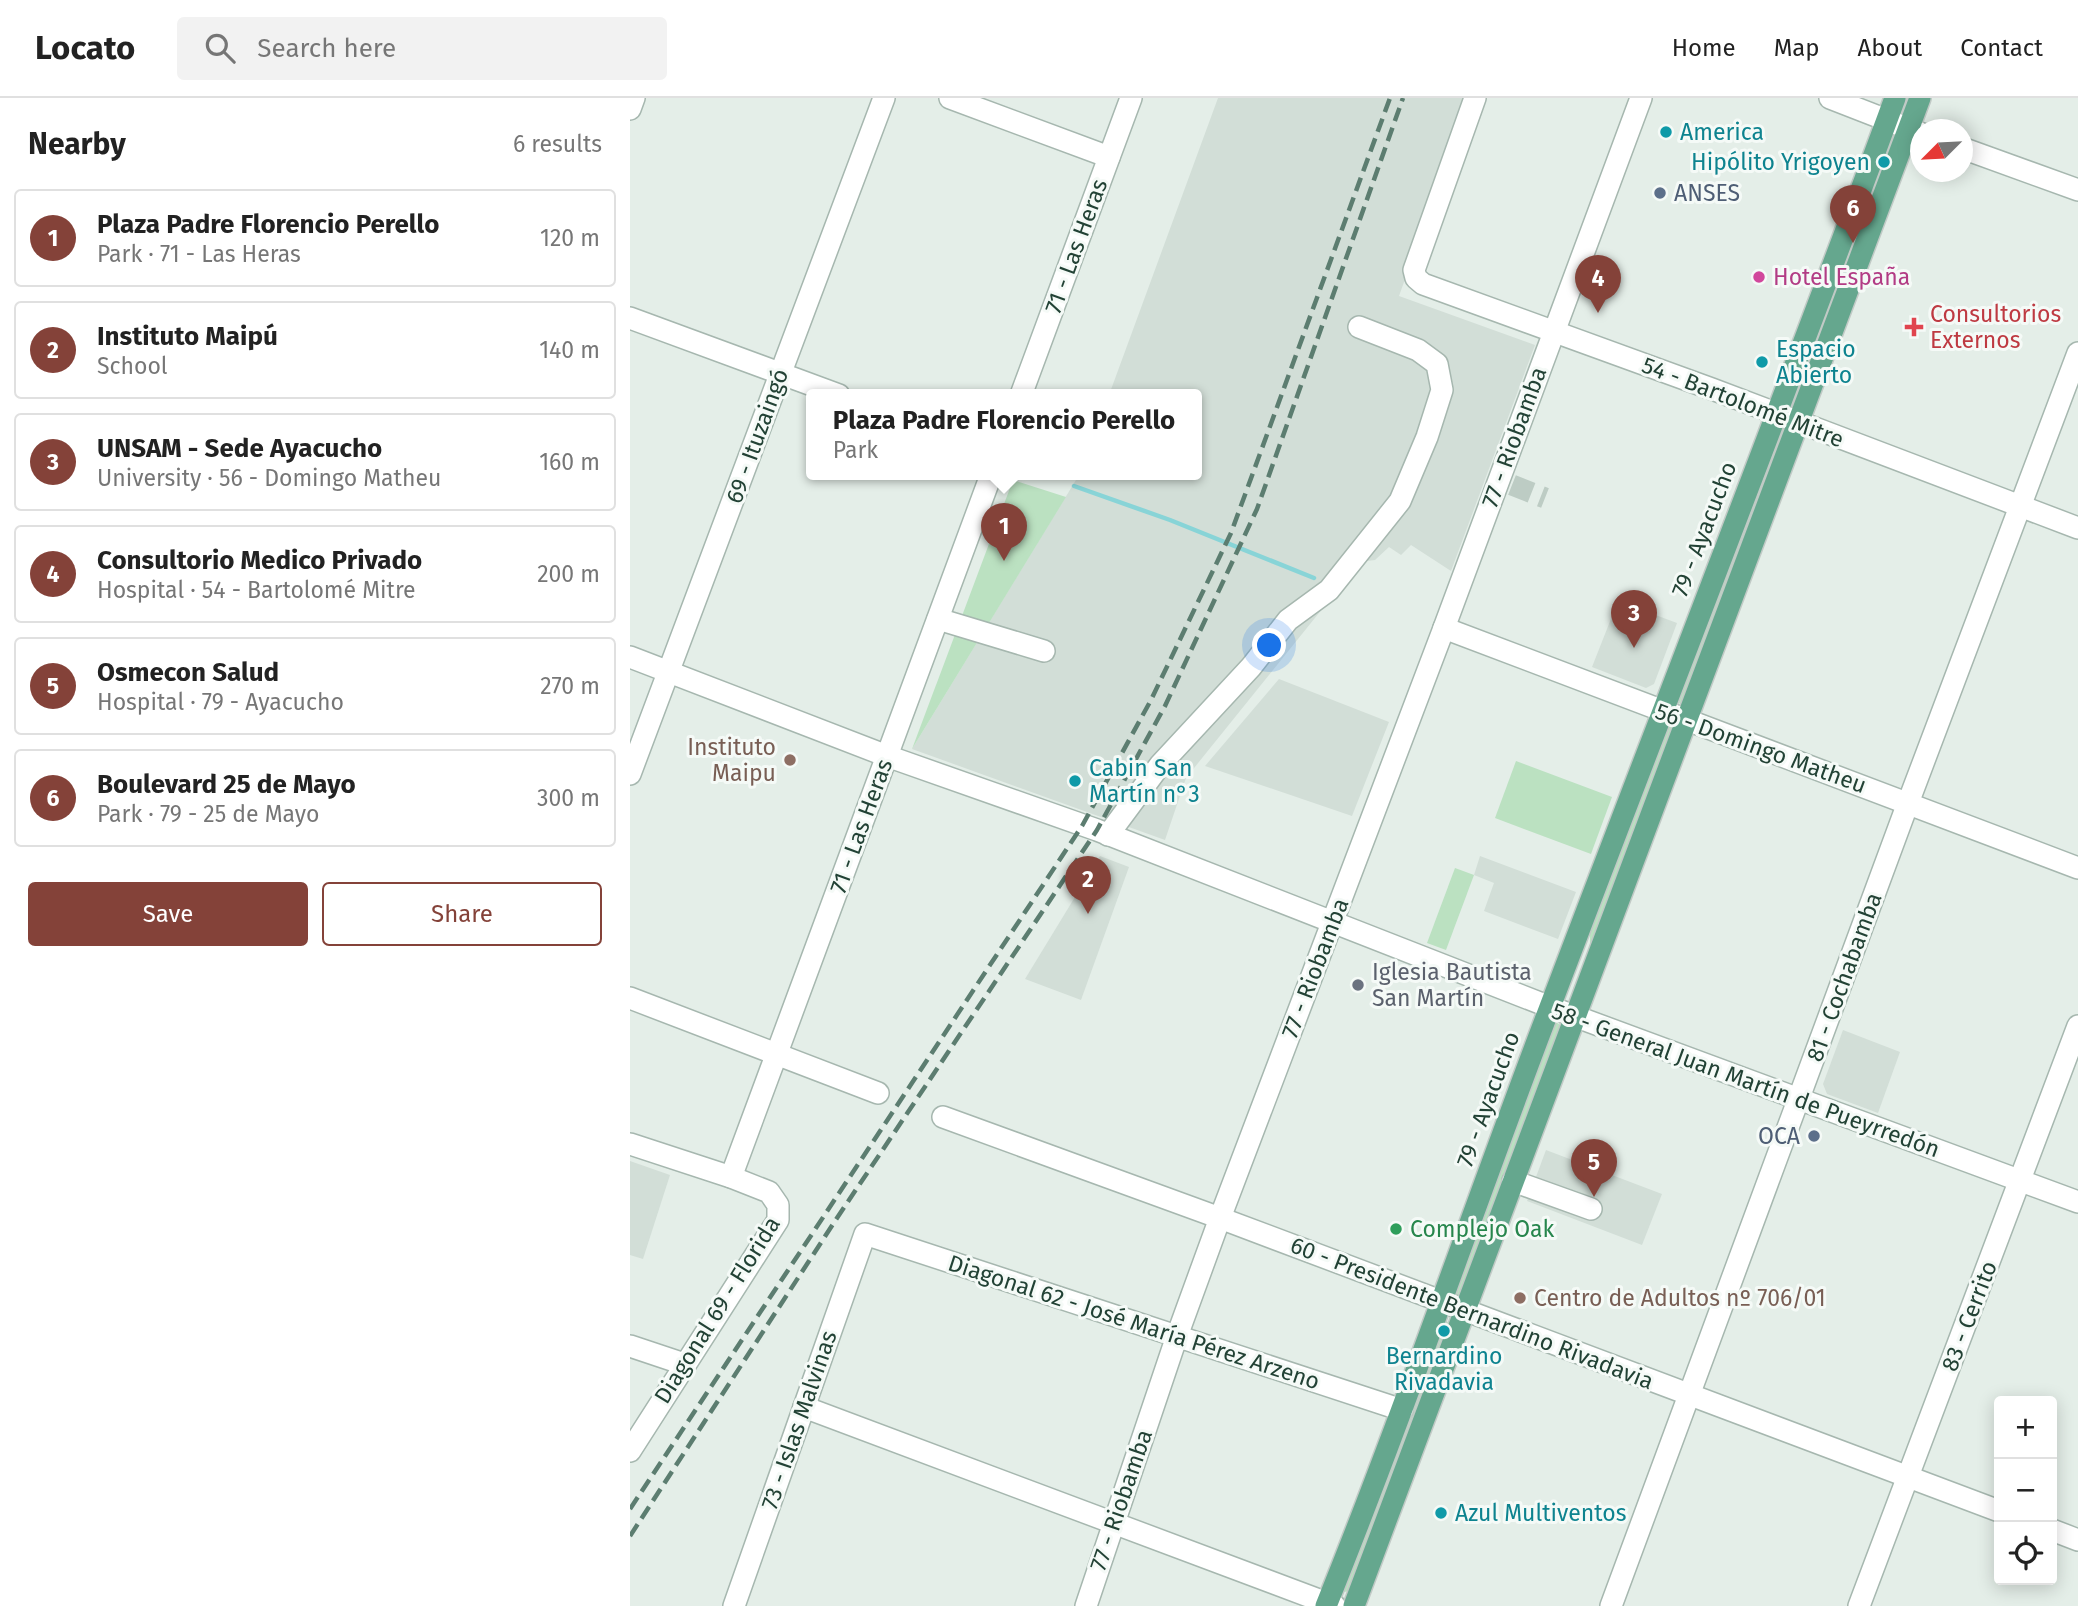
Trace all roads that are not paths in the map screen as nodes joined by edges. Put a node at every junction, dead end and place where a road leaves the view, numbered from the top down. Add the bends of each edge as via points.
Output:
1 (634, 98) edge
2 (884, 98) edge
3 (950, 98) edge
4 (1131, 98) edge
5 (1475, 98) edge
6 (1641, 98) edge
7 (1830, 98) edge
8 (1895, 98) edge
9 (1920, 98) edge
10 (630, 110) edge
11 (1917, 119) edge
12 (1886, 120) junction
13 (1910, 129) edge
14 (1910, 144) edge
15 (1973, 152) edge
16 (1109, 157) junction
17 (2078, 191) edge
18 (630, 318) edge
19 (1359, 327) dead end
20 (1553, 332) junction
21 (2078, 353) edge
22 (780, 373) junction
23 (823, 389) edge
24 (1023, 389) edge
25 (1776, 415) junction
26 (1799, 424) junction
27 (989, 480) edge
28 (2020, 507) junction
29 (2078, 528) edge
30 (938, 619) junction
31 (1444, 628) junction
32 (1044, 651) dead end
33 (630, 657) edge
34 (669, 671) junction
35 (1664, 712) junction
36 (1687, 720) junction
37 (887, 755) junction
38 (630, 774) edge
39 (1909, 803) junction
40 (1108, 835) junction
41 (2078, 868) edge
42 (1331, 923) junction
43 (630, 998) edge
44 (1550, 1007) junction
45 (1574, 1017) junction
46 (2078, 1026) edge
47 (776, 1053) junction
48 (878, 1093) dead end
49 (1798, 1100) junction
50 (943, 1117) dead end
51 (630, 1144) edge
52 (730, 1177) junction
53 (2020, 1180) junction
54 (1513, 1181) junction
55 (2078, 1202) edge
56 (1591, 1209) dead end
57 (1220, 1217) junction
58 (865, 1234) joint
59 (1443, 1302) junction
60 (1465, 1310) junction
61 (1177, 1336) junction
62 (630, 1346) edge
63 (684, 1364) junction
64 (1690, 1395) junction
65 (804, 1407) junction
66 (1402, 1410) junction
67 (630, 1451) edge
68 (1909, 1477) junction
69 (1994, 1509) edge
70 (1114, 1522) junction
71 (2057, 1533) edge
72 (2078, 1540) edge
73 (1329, 1605) edge
74 (734, 1606) edge
75 (1086, 1606) edge
76 (1354, 1606) edge
77 (1611, 1606) edge
78 (1859, 1606) edge

1 - 10 street
2 - 22 street, 69 - Ituzaingó
3 - 16 street
4 - 16 street, 71 - Las Heras
5 - 20 street, 54 - Bartolomé Mitre via 1414,270 1416,278
6 - 20 street, 77 - Riobamba
7 - 12 street
8 - 12 main road, 79 - Ayacucho
9 - 11 main road
12 - 13 street
12 - 25 main road, 79 - Ayacucho
14 - 26 main road
15 - 17 street
16 - 24 street, 71 - Las Heras
18 - 22 street
19 - 40 street via 1418,350 1437,364 1442,390 1400,501 1329,590 1289,620 1160,765
20 - 25 street, 54 - Bartolomé Mitre
20 - 31 street, 77 - Riobamba via 1505,483
21 - 28 street, 81 - Cochabamba
22 - 23 street
22 - 34 street, 69 - Ituzaingó
25 - 26 street, 54 - Bartolomé Mitre
25 - 35 main road, 79 - Ayacucho
26 - 28 street, 54 - Bartolomé Mitre
26 - 36 main road
27 - 30 street, 71 - Las Heras
28 - 29 street, 54 - Bartolomé Mitre
28 - 39 street, 81 - Cochabamba
30 - 32 street
30 - 37 street, 71 - Las Heras
31 - 35 street, 56 - Domingo Matheu
31 - 42 street, 77 - Riobamba
33 - 34 street, 58 - General Juan Martín de Pueyrredón
34 - 37 street, 58 - General Juan Martín de Pueyrredón
34 - 38 street, 69 - Ituzaingó
35 - 36 street, 56 - Domingo Matheu
35 - 44 main road, 79 - Ayacucho
36 - 39 street, 56 - Domingo Matheu
36 - 45 main road
37 - 40 street, 58 - General Juan Martín de Pueyrredón
37 - 47 street, 71 - Las Heras
39 - 41 street, 56 - Domingo Matheu
39 - 49 street, 81 - Cochabamba
40 - 42 street, 58 - General Juan Martín de Pueyrredón
42 - 44 street, 58 - General Juan Martín de Pueyrredón
42 - 57 street, 77 - Riobamba
43 - 47 street
44 - 45 street, 58 - General Juan Martín de Pueyrredón
44 - 59 main road, 79 - Ayacucho
45 - 49 street, 58 - General Juan Martín de Pueyrredón
45 - 54 main road
46 - 53 street, 83 - Cerrito
47 - 48 street
47 - 52 street, 71 - Las Heras
49 - 53 street, 58 - General Juan Martín de Pueyrredón
49 - 64 street, 81 - Cochabamba
50 - 57 street, 60 - Presidente Bernardino Rivadavia
51 - 52 street
52 - 63 street, Diagonal 69 - Florida via 769,1192 778,1205 778,1220
53 - 55 street, 58 - General Juan Martín de Pueyrredón
53 - 68 street, 83 - Cerrito
54 - 56 street
54 - 60 main road
57 - 59 street, 60 - Presidente Bernardino Rivadavia
57 - 61 street, 77 - Riobamba
58 - 61 street, Diagonal 62 - José María Pérez Arzeno
58 - 65 street, 73 - Islas Malvinas
59 - 60 street, 60 - Presidente Bernardino Rivadavia
59 - 66 main road, 79 - Ayacucho
60 - 64 street, 60 - Presidente Bernardino Rivadavia
60 - 76 main road
61 - 66 street, Diagonal 62 - José María Pérez Arzeno
61 - 70 street, 77 - Riobamba
62 - 63 street
63 - 67 street, Diagonal 69 - Florida
64 - 68 street, 60 - Presidente Bernardino Rivadavia
64 - 77 street, 81 - Cochabamba
65 - 70 street
65 - 74 street, 73 - Islas Malvinas
66 - 73 main road, 79 - Ayacucho
68 - 69 street, 60 - Presidente Bernardino Rivadavia
68 - 78 street, 83 - Cerrito
70 - 73 street
70 - 75 street, 77 - Riobamba
71 - 72 street

